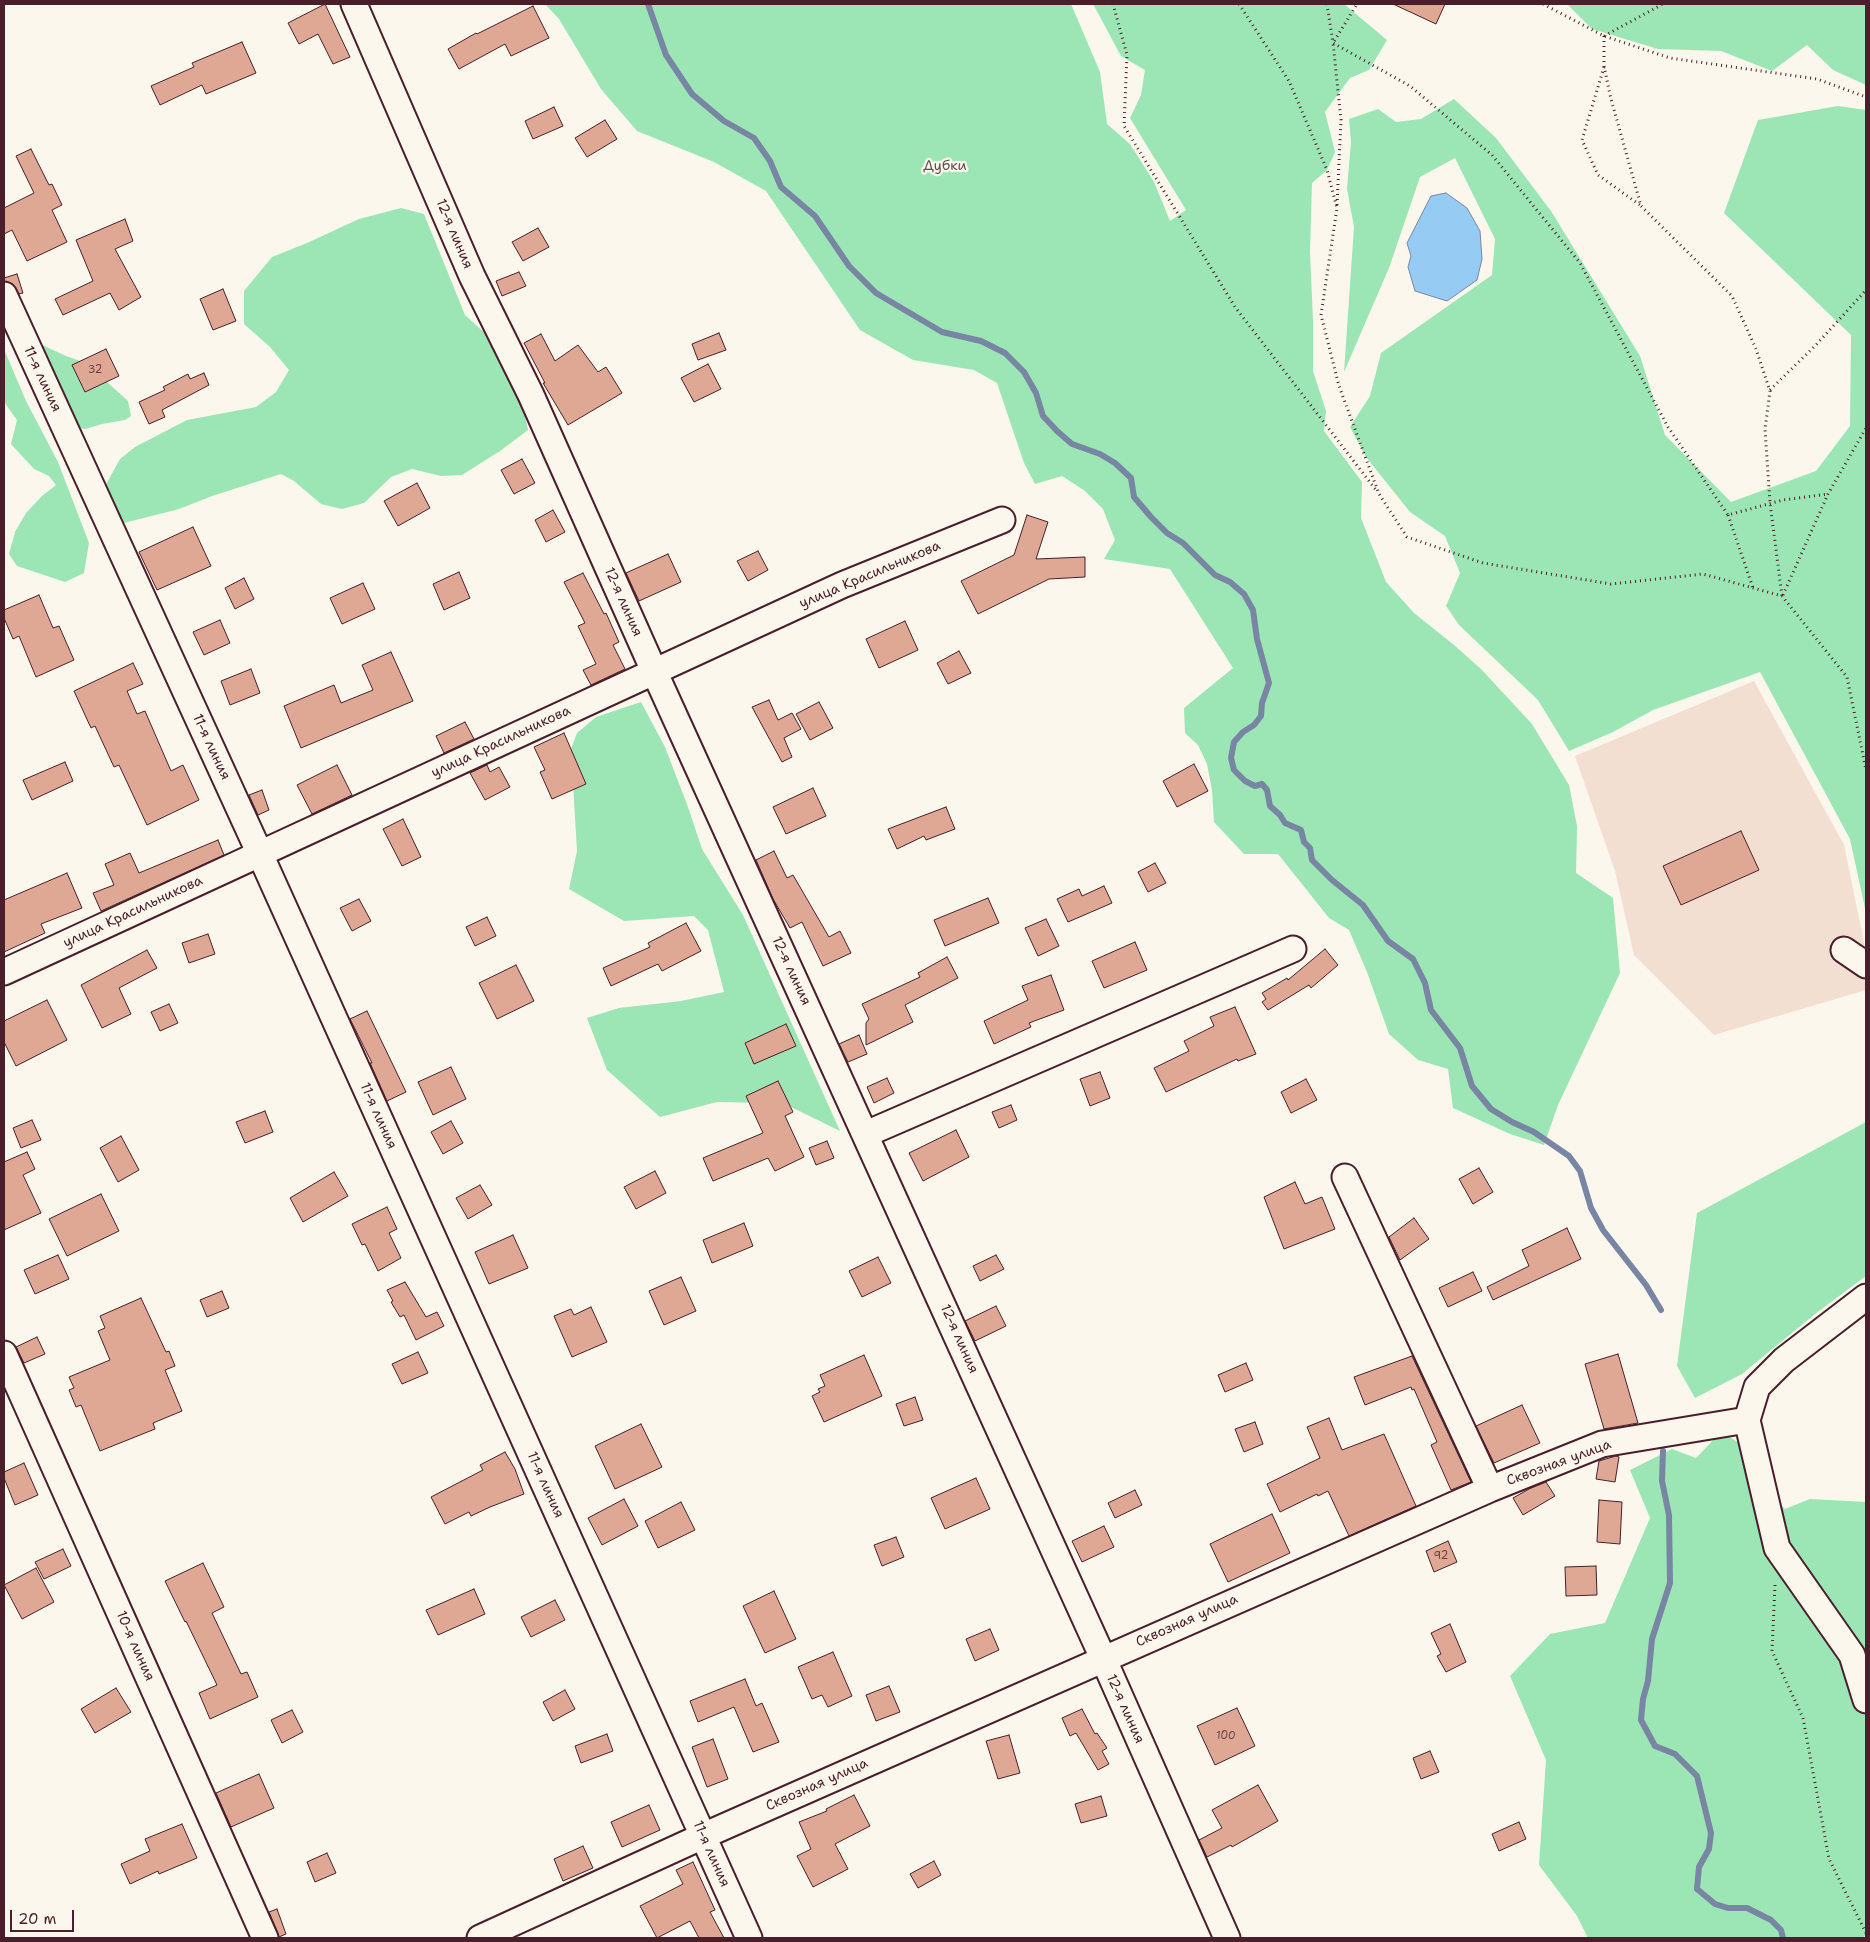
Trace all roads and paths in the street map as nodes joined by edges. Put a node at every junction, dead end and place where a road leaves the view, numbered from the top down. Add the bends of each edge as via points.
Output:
1 (354, 4) edge
2 (1113, 4) edge
3 (1239, 4) edge
4 (1328, 4) edge
5 (1357, 4) edge
6 (1546, 4) edge
7 (1664, 4) edge
8 (1604, 36) junction
9 (1333, 43) junction
10 (1604, 66) junction
11 (1866, 97) edge
12 (1641, 206) junction
13 (1337, 208) junction
14 (1866, 290) edge
15 (4, 295) edge
16 (1770, 391) junction
17 (1866, 428) edge
18 (1379, 494) junction
19 (1828, 494) junction
20 (1770, 504) junction
21 (1728, 515) junction
22 (1002, 520) dead end
23 (1753, 588) junction
24 (1782, 596) junction
25 (654, 672) junction
26 (1866, 770) edge
27 (260, 854) junction
28 (1293, 950) dead end
29 (1844, 950) dead end
30 (1866, 965) edge
31 (4, 972) edge
32 (866, 1134) junction
33 (1345, 1177) dead end
34 (1866, 1297) edge
35 (4, 1354) edge
36 (1747, 1420) junction
37 (1490, 1488) junction
38 (1777, 1548) junction
39 (1103, 1658) junction
40 (1866, 1700) edge
41 (703, 1836) junction
42 (1866, 1933) edge
43 (266, 1938) edge
44 (480, 1938) edge
45 (749, 1938) edge
46 (1226, 1938) edge

1 - 25 street, 12-я линия via 472,276 531,395
2 - 18 path via 1127,55 1124,126 1235,307
3 - 13 path via 1289,81 1326,170
4 - 9 path
5 - 9 path
6 - 8 path
7 - 8 path
8 - 10 path
8 - 11 path via 1670,58 1817,79
9 - 13 path via 1341,120
9 - 21 path via 1410,86 1492,156 1580,263 1668,427
10 - 12 path
10 - 12 path via 1582,140 1598,175
12 - 16 path via 1732,296 1756,349
13 - 18 path via 1321,315 1339,386
14 - 16 path
15 - 27 street, 11-я линия
16 - 20 path via 1765,429
17 - 19 path
18 - 23 path via 1407,537 1483,563 1611,584 1703,574
19 - 20 path
19 - 24 path
20 - 21 path
20 - 24 path
21 - 23 path
22 - 25 street, улица Красильникова via 842,585
23 - 24 path
24 - 26 path via 1847,677
25 - 27 street, улица Красильникова
25 - 32 street, 12-я линия
27 - 31 street, улица Красильникова
27 - 41 street, 11-я линия
28 - 32 street
29 - 30 street
32 - 39 street, 12-я линия
33 - 37 street
34 - 36 street via 1784,1360 1757,1387
35 - 43 street, 10-я линия
36 - 37 street, Сквозная улица via 1602,1444
36 - 38 street
37 - 39 street, Сквозная улица
38 - 40 street via 1852,1655
38 - 42 path via 1772,1651 1803,1718 1829,1859
39 - 41 street, Сквозная улица
39 - 46 street, 12-я линия
41 - 44 street, Сквозная улица
41 - 45 street, 11-я линия

